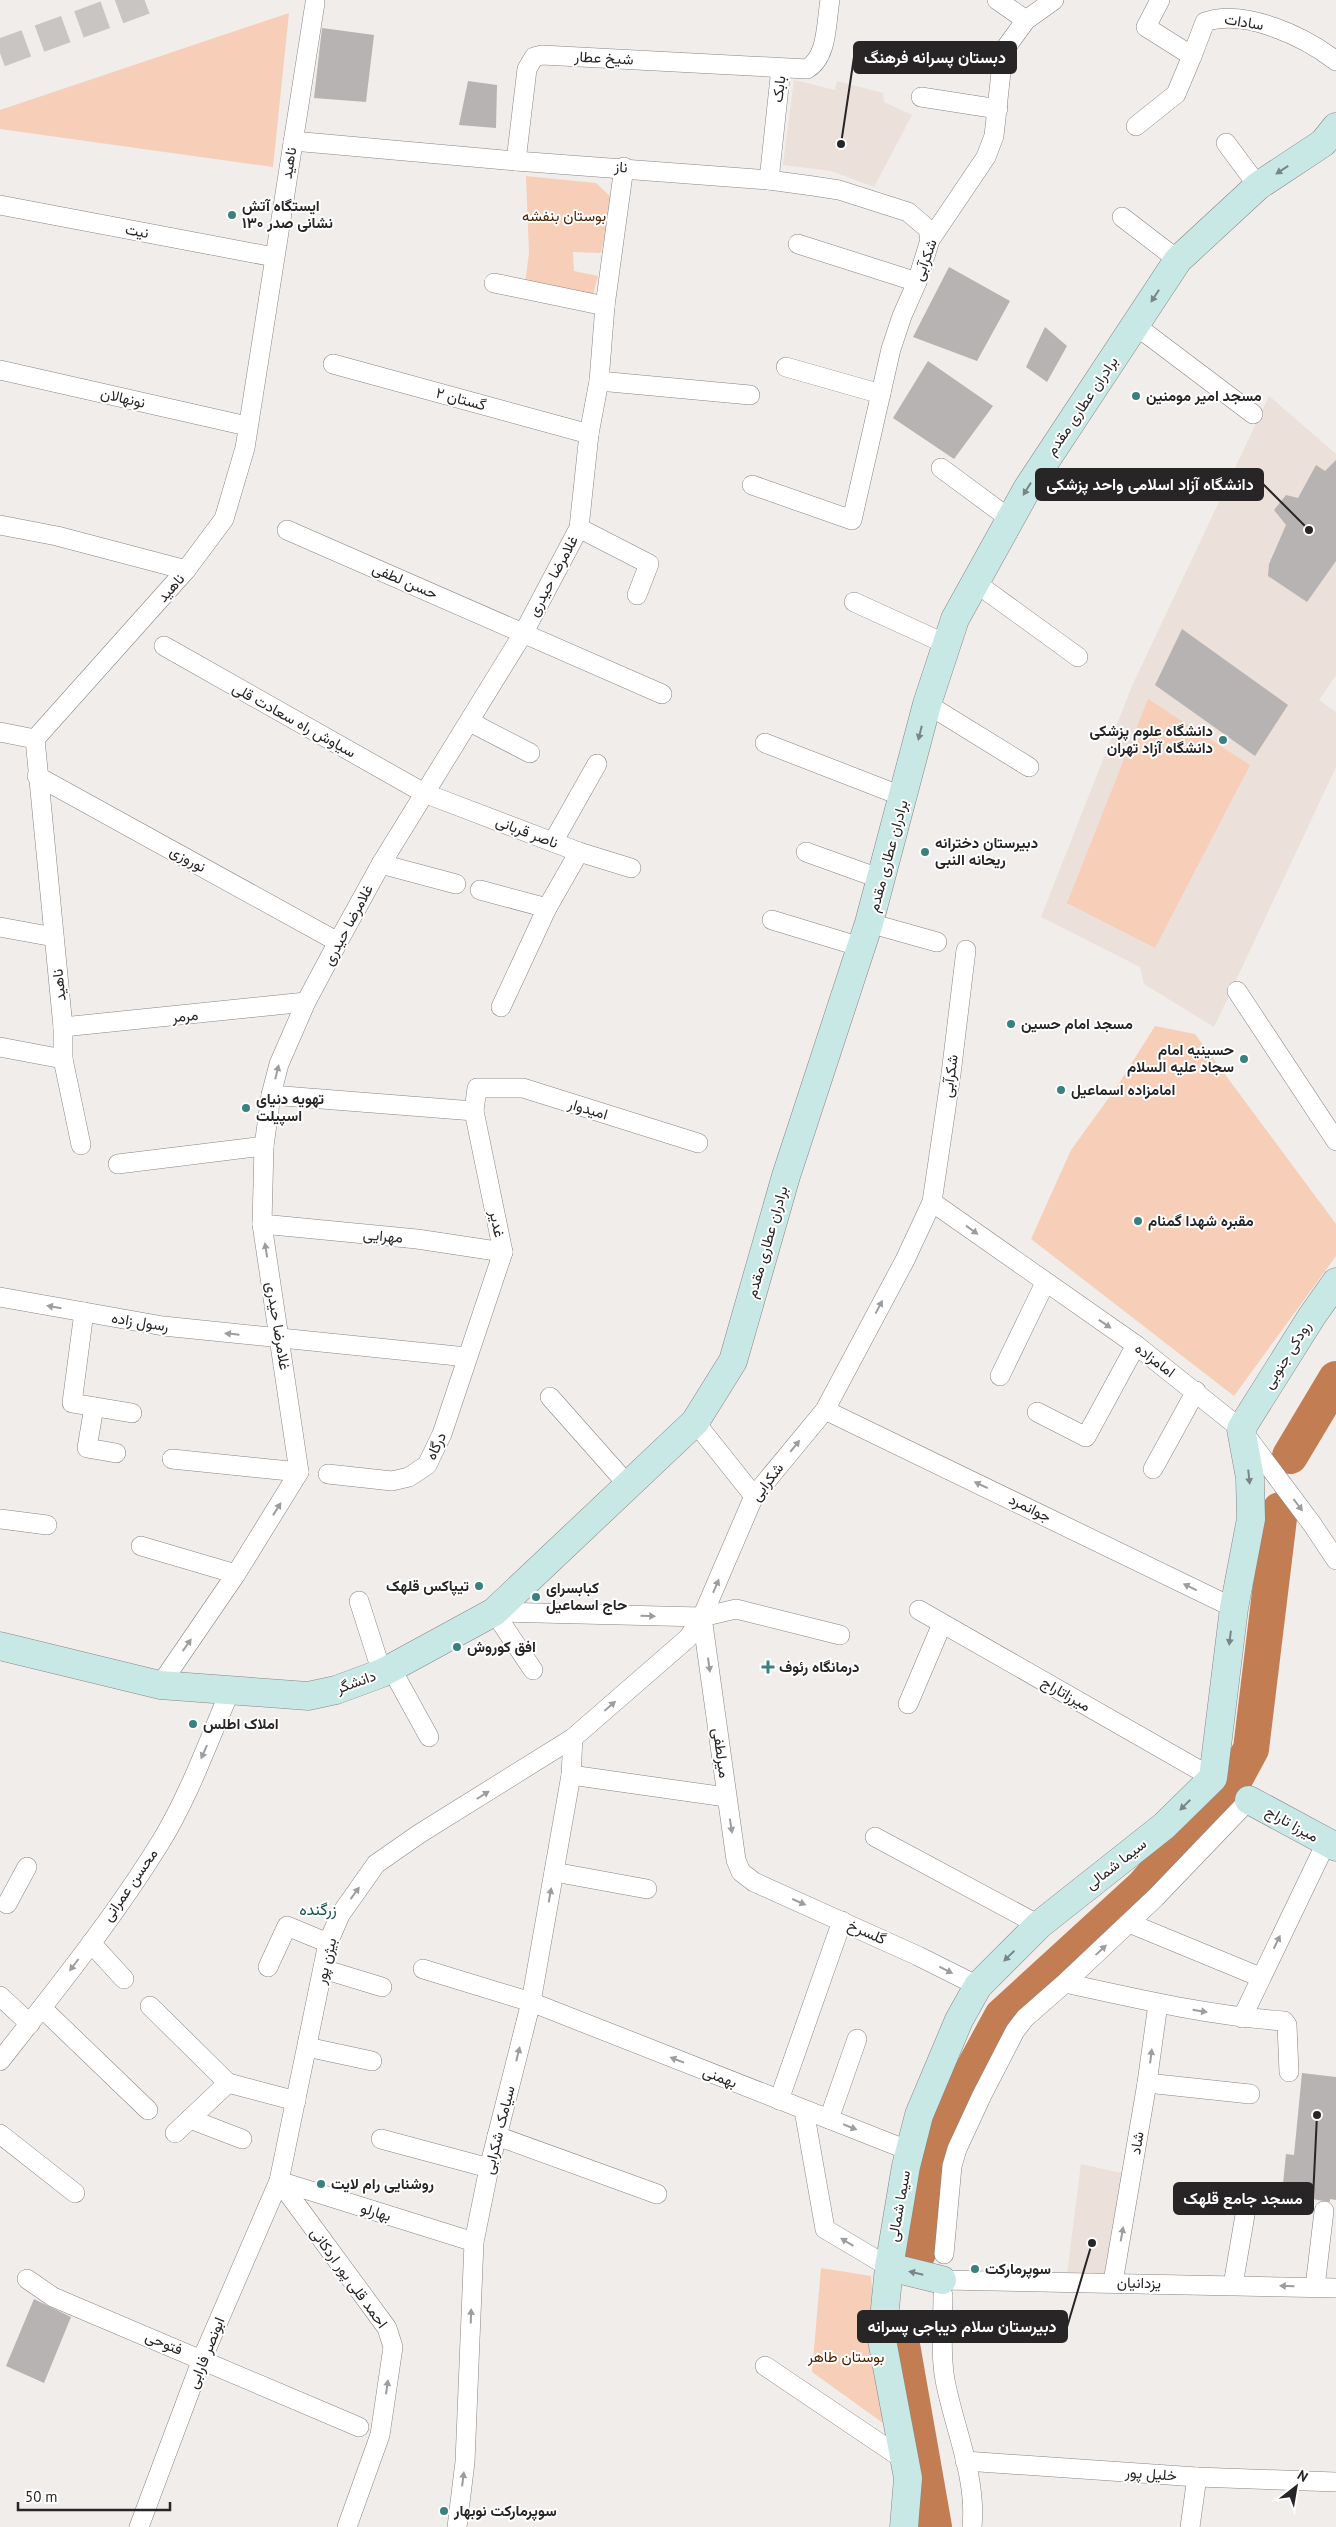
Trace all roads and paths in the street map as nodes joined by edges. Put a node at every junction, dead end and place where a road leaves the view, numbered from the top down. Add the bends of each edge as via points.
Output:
1 (830, 0) edge
2 (997, 0) edge
3 (1054, 0) edge
4 (1160, 0) edge
5 (316, 3) dead end
6 (1026, 20) junction
7 (1192, 56) junction
8 (1336, 61) edge
9 (781, 68) junction
10 (920, 97) dead end
11 (998, 109) junction
12 (1136, 126) dead end
13 (293, 141) junction
14 (1332, 142) edge
15 (1226, 143) dead end
16 (516, 161) junction
17 (624, 167) junction
18 (769, 180) junction
19 (1258, 186) junction
20 (0, 205) edge
21 (1122, 217) dead end
22 (930, 240) junction
23 (798, 244) dead end
24 (274, 256) junction
25 (1178, 260) junction
26 (917, 282) junction
27 (494, 283) dead end
28 (605, 306) junction
29 (1135, 326) junction
30 (333, 364) dead end
31 (786, 367) dead end
32 (0, 370) edge
33 (599, 381) junction
34 (881, 394) junction
35 (750, 395) dead end
36 (1253, 414) dead end
37 (247, 426) junction
38 (589, 434) junction
39 (941, 468) dead end
40 (752, 485) dead end
41 (1010, 519) junction
42 (0, 525) edge
43 (579, 528) junction
44 (287, 530) dead end
45 (186, 570) junction
46 (976, 583) junction
47 (637, 595) dead end
48 (854, 602) dead end
49 (524, 632) junction
50 (946, 644) junction
51 (164, 646) dead end
52 (1078, 657) dead end
53 (662, 694) dead end
54 (927, 704) junction
55 (470, 722) junction
56 (0, 732) edge
57 (35, 739) junction
58 (765, 743) dead end
59 (530, 753) dead end
60 (597, 764) dead end
61 (1029, 767) dead end
62 (38, 776) junction
63 (424, 793) junction
64 (904, 798) junction
65 (553, 842) junction
66 (579, 852) junction
67 (806, 852) dead end
68 (381, 864) junction
69 (631, 868) dead end
70 (881, 879) junction
71 (456, 884) dead end
72 (480, 890) dead end
73 (547, 908) junction
74 (772, 920) dead end
75 (0, 927) edge
76 (865, 935) junction
77 (54, 937) junction
78 (338, 942) junction
79 (938, 942) dead end
80 (966, 950) dead end
81 (1237, 991) dead end
82 (306, 1002) junction
83 (501, 1008) dead end
84 (63, 1028) junction
85 (0, 1048) edge
86 (63, 1059) junction
87 (477, 1088) joint
88 (271, 1095) junction
89 (474, 1111) junction
90 (1336, 1141) edge
91 (698, 1143) dead end
92 (80, 1145) dead end
93 (264, 1146) junction
94 (118, 1164) dead end
95 (932, 1202) junction
96 (262, 1224) junction
97 (503, 1252) junction
98 (1336, 1282) edge
99 (1046, 1283) junction
100 (0, 1297) edge
101 (84, 1312) junction
102 (281, 1338) junction
103 (1136, 1345) junction
104 (467, 1357) junction
105 (1000, 1376) dead end
106 (1196, 1391) junction
107 (550, 1397) dead end
108 (94, 1407) junction
109 (824, 1410) junction
110 (1037, 1412) dead end
111 (132, 1413) dead end
112 (694, 1422) junction
113 (1241, 1429) junction
114 (116, 1453) dead end
115 (172, 1459) dead end
116 (1153, 1469) dead end
117 (299, 1472) junction
118 (328, 1474) dead end
119 (628, 1485) junction
120 (754, 1496) junction
121 (0, 1519) edge
122 (47, 1526) dead end
123 (141, 1546) dead end
124 (1336, 1560) edge
125 (236, 1574) junction
126 (359, 1601) dead end
127 (1234, 1608) junction
128 (919, 1610) dead end
129 (494, 1612) junction
130 (702, 1617) junction
131 (942, 1624) junction
132 (840, 1635) dead end
133 (0, 1646) edge
134 (387, 1670) junction
135 (533, 1670) dead end
136 (160, 1685) junction
137 (230, 1691) junction
138 (908, 1704) dead end
139 (430, 1737) dead end
140 (574, 1738) junction
141 (571, 1775) junction
142 (1213, 1778) junction
143 (726, 1797) junction
144 (1249, 1800) joint
145 (875, 1837) dead end
146 (1331, 1845) edge
147 (27, 1866) dead end
148 (554, 1872) junction
149 (754, 1882) joint
150 (647, 1889) dead end
151 (7, 1904) dead end
152 (842, 1921) junction
153 (1129, 1923) junction
154 (1040, 1925) junction
155 (90, 1943) junction
156 (328, 1943) junction
157 (268, 1967) dead end
158 (323, 1969) junction
159 (422, 1969) dead end
160 (1260, 1976) junction
161 (124, 1979) dead end
162 (1066, 1983) junction
163 (978, 1986) junction
164 (382, 1987) dead end
165 (0, 1996) edge
166 (531, 2002) junction
167 (1158, 2004) junction
168 (150, 2006) dead end
169 (42, 2008) junction
170 (1242, 2018) junction
171 (30, 2024) junction
172 (857, 2039) dead end
173 (307, 2047) junction
174 (0, 2061) edge
175 (372, 2061) dead end
176 (1289, 2072) dead end
177 (1148, 2083) junction
178 (228, 2084) junction
179 (1250, 2094) dead end
180 (779, 2100) junction
181 (296, 2101) junction
182 (148, 2110) dead end
183 (804, 2110) junction
184 (190, 2119) junction
185 (829, 2119) junction
186 (175, 2133) dead end
187 (0, 2134) edge
188 (497, 2136) junction
189 (242, 2139) dead end
190 (381, 2139) dead end
191 (910, 2151) junction
192 (489, 2168) junction
193 (279, 2181) junction
194 (75, 2193) dead end
195 (657, 2194) dead end
196 (1246, 2209) dead end
197 (1324, 2211) dead end
198 (474, 2242) junction
199 (889, 2267) junction
200 (943, 2276) junction
201 (28, 2279) dead end
202 (1113, 2282) junction
203 (1232, 2285) junction
204 (1315, 2287) junction
205 (1336, 2288) edge
206 (202, 2359) junction
207 (764, 2366) dead end
208 (359, 2427) dead end
209 (903, 2459) junction
210 (965, 2462) junction
211 (1197, 2477) junction
212 (1336, 2482) edge
213 (139, 2527) edge
214 (346, 2527) edge
215 (457, 2527) edge
216 (904, 2527) edge
217 (972, 2527) edge
218 (1190, 2527) edge

1 - 9 street, بابک via 819,60 807,69
2 - 6 street
3 - 6 street, شکرآبی
4 - 7 street via 1146,27
5 - 13 street, ناهید
6 - 11 street, شکرآبی via 1007,46 1002,63
7 - 8 street, سادات via 1206,22 1216,18 1245,20 1286,31
7 - 12 street, سادات via 1176,94
9 - 16 street, شیخ عطار via 534,57 527,69
9 - 18 street, بابک
10 - 11 street
11 - 22 street, شکرآبی via 994,136 986,157
13 - 16 street, ناز
13 - 24 street, ناهید
14 -> 19 street, برادران عطاری مقدم
15 - 19 street
16 - 17 street, ناز
17 - 18 street, ناز
17 - 28 street, غلامرضا حیدری
18 - 22 street, ناز via 839,190 908,212 928,229
19 - 25 street, برادران عطاری مقدم
20 - 24 street, نیت
21 - 25 street
22 - 26 street, شکرآبی
23 - 26 street
24 - 37 street, ناهید
25 -> 29 street, برادران عطاری مقدم
26 - 34 street, شکرآبی via 890,350
27 - 28 street
28 - 33 street, غلامرضا حیدری
29 - 36 street
29 -> 41 street, برادران عطاری مقدم via 1027,488
30 - 38 street, گستان ۲
31 - 34 street
32 - 37 street, نونهالان
33 - 35 street
33 - 38 street, غلامرضا حیدری
34 - 40 street, شکرآبی via 852,520
37 - 45 street, ناهید via 245,448 224,519
38 - 43 street, غلامرضا حیدری
39 - 41 street
41 - 46 street, برادران عطاری مقدم
42 - 45 street via 57,536
43 - 47 street via 649,564
43 - 49 street, غلامرضا حیدری
44 - 49 street, حسن لطفی
45 - 57 street, ناهید
46 - 50 street, برادران عطاری مقدم via 955,619
46 - 52 street
48 - 50 street
49 - 53 street, حسن لطفی
49 - 55 street, غلامرضا حیدری
50 - 54 street, برادران عطاری مقدم
51 - 63 street, سیاوش راه سعادت قلی
54 - 61 street
54 -> 64 street, برادران عطاری مقدم
55 - 59 street
55 - 63 street, غلامرضا حیدری
56 - 57 street
57 - 62 street, ناهید
58 - 64 street
60 - 65 street
62 - 77 street, ناهید
62 - 78 street, نوروزی
63 - 65 street, ناصر قربانی
63 - 68 street, غلامرضا حیدری
64 - 70 street, برادران عطاری مقدم
65 - 66 street, ناصر قربانی
66 - 69 street, ناصر قربانی
66 - 73 street
67 - 70 street
68 - 71 street
68 - 78 street, غلامرضا حیدری
70 - 76 street, برادران عطاری مقدم
72 - 73 street
73 - 83 street
74 - 76 street
75 - 77 street
76 - 79 street
76 - 112 street, برادران عطاری مقدم via 786,1176 733,1361
77 - 84 street, ناهید
78 - 82 street, غلامرضا حیدری
80 - 95 street, شکرآبی
81 - 90 street
82 - 84 street, مرمر
88 -> 82 street, غلامرضا حیدری via 279,1064
84 - 86 street, ناهید
85 - 86 street
86 - 92 street, ناهید
87 - 89 street, غدیر
87 - 91 street, امیدوار via 523,1088
88 - 89 street
88 - 93 street, غلامرضا حیدری
89 - 97 street, غدیر
93 - 94 street
93 - 96 street, غلامرضا حیدری
95 -> 99 street, امامزاده
109 -> 95 street, شکرابی via 905,1260
96 - 97 street, مهرایی via 417,1239
102 -> 96 street, غلامرضا حیدری
97 - 104 street, غدیر
98 - 113 street, رودکی جنوبی
99 -> 103 street, امامزاده
99 - 105 street
101 -> 100 street, رسول زاده
102 -> 101 street, رسول زاده via 163,1326
101 - 108 street via 72,1403
102 - 104 street, رسول زاده
102 - 117 street, غلامرضا حیدری
103 - 106 street, امامزاده
103 - 110 street via 1086,1437
104 - 118 street, درگاه via 442,1434 427,1465 409,1477 392,1481
106 - 113 street, امامزاده
106 - 116 street
107 - 119 street
108 - 111 street
108 - 114 street via 87,1448
120 -> 109 street, شکرابی
127 -> 109 street, جوانمرد
112 - 119 street, برادران عطاری مقدم
112 - 120 street
113 -> 124 street, امامزاده
113 -> 127 street via 1250,1478 1250,1519
115 - 117 street
125 -> 117 street
119 - 129 street, برادران عطاری مقدم
130 -> 120 street, شکرابی
121 - 122 street
123 - 125 street
136 -> 125 street
126 - 134 street
127 -> 142 street
128 - 131 street, میرزاتاراج
129 -> 130 street, دانشگر
129 - 134 street, دانشگر
129 - 135 street
130 - 132 street, دانشگر via 736,1608
140 -> 130 street, شکرابی via 688,1638
130 -> 143 street, میرلطفی
131 - 138 street
131 - 142 street, میرزاتاراج
133 - 136 street, دانشگر
134 - 137 street, دانشگر via 336,1690 308,1696
134 - 139 street
136 - 137 street, دانشگر
137 -> 155 street, محسن عمرانی via 160,1843
140 - 141 street, سیامک شکرابی
156 -> 140 street, بیژن پور via 340,1915 376,1864
141 - 143 street
141 - 148 street, سیامک شکرابی
142 -> 154 street, سیما شمالی via 1164,1826
143 -> 149 street, میرلطفی via 736,1860 740,1872
144 - 146 street, میرزا تاراج
144 - 153 street
145 - 154 street
160 -> 146 street
147 - 151 street
148 - 150 street
166 -> 148 street, سیامک شکرابی
149 -> 152 street, گلسرخ
152 -> 163 street, گلسرخ
152 - 180 street
153 - 160 street
162 -> 153 street
154 -> 163 street, سیما شمالی
155 - 161 street
155 -> 169 street, محسن عمرانی
156 - 157 street via 287,1926
156 - 158 street, بیژن پور
158 - 164 street
158 - 173 street, بیژن پور
159 - 166 street, بهمنی
160 - 170 street
162 - 167 street
162 - 200 street via 1025,2018 1009,2042 957,2149 952,2166
163 - 191 street, سیما شمالی via 959,2020 919,2115
165 - 171 street
180 -> 166 street, بهمنی
188 -> 166 street, سیامک شکرابی
167 -> 170 street
177 -> 167 street, شاد
168 - 178 street
169 - 171 street, محسن عمرانی
169 - 182 street
170 - 176 street via 1286,2022
171 - 174 street, محسن عمرانی
172 - 185 street
173 - 175 street
173 - 181 street, بیژن پور
177 - 179 street
202 -> 177 street, شاد
178 - 181 street
178 - 184 street
180 - 183 street, بهمنی
181 - 193 street, بیژن پور
183 - 185 street, بهمنی
199 -> 183 street, سیما شمالی via 825,2229
184 - 186 street
184 - 189 street
185 -> 191 street, بهمنی
187 - 194 street
188 - 192 street, سیامک شکرابی
188 - 195 street
190 - 192 street
191 - 199 street, سیما شمالی
192 - 198 street, سیامک شکرابی
193 - 198 street, بهارلو
193 - 206 street, ابونصر فارابی
214 -> 193 street, احمد قلی پور اردکانی via 380,2435 393,2347 387,2328
196 - 203 street
197 - 204 street
215 -> 198 street, سیامک شکرابی via 465,2462
200 -> 199 street
199 - 209 street, سیما شمالی via 882,2340
200 - 202 street, یزدانیان
200 - 210 street via 944,2378
201 - 206 street, فتوحی via 53,2297
202 - 203 street, یزدانیان
204 -> 203 street, یزدانیان
204 - 205 street, یزدانیان
206 - 208 street, فتوحی
206 - 213 street, ابونصر فارابی
207 - 209 street
209 - 216 street, سیما شمالی via 908,2478
210 - 211 street, خلیل‌ پور
210 - 217 street
211 - 212 street, خلیل‌ پور
211 - 218 street

